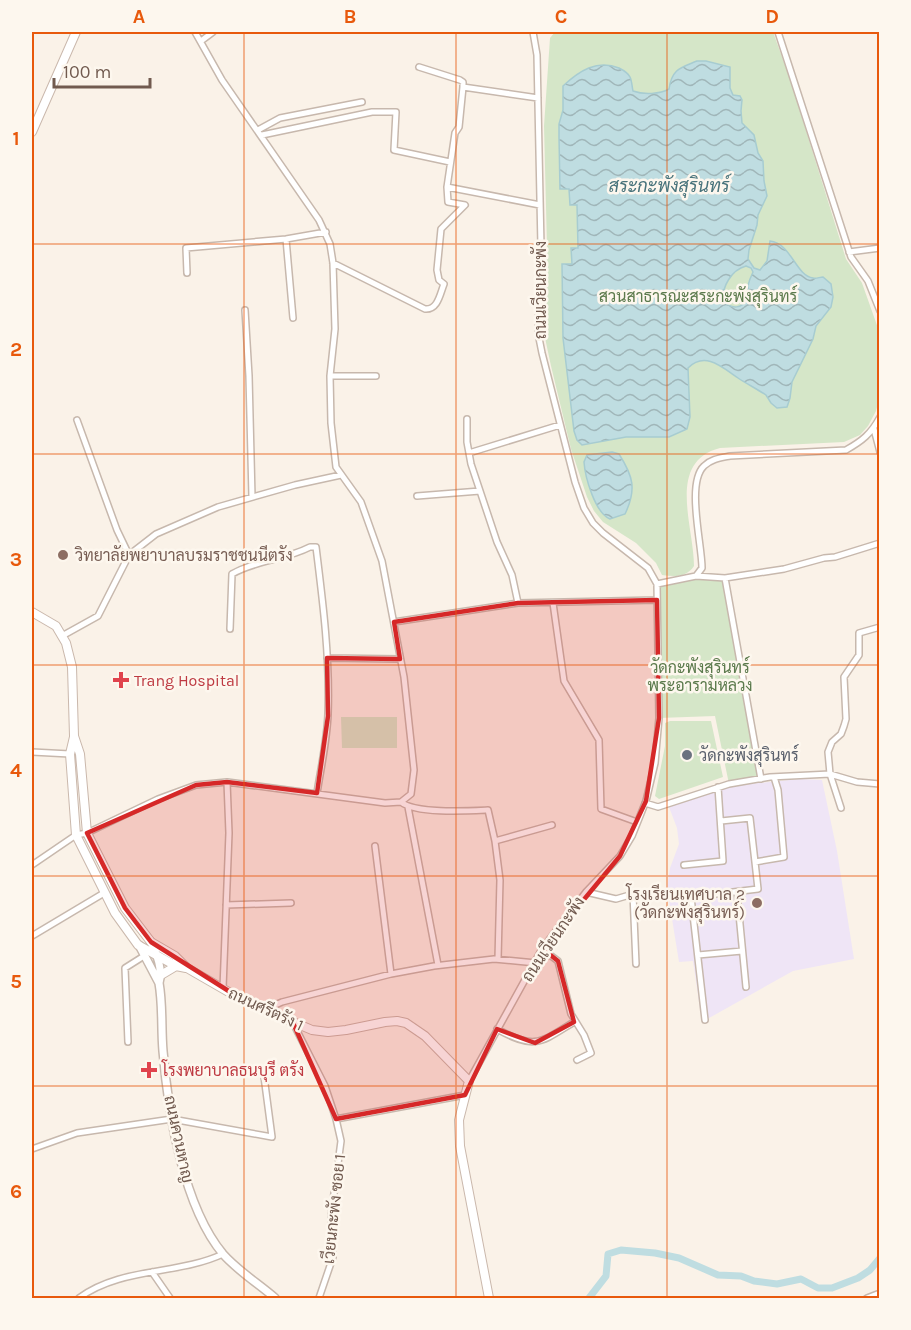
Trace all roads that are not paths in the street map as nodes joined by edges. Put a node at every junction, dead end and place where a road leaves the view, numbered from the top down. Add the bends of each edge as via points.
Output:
1 (75, 32) edge
2 (195, 32) edge
3 (213, 32) edge
4 (533, 32) edge
5 (778, 32) edge
6 (201, 41) junction
7 (419, 67) dead end
8 (463, 87) junction
9 (538, 98) junction
10 (362, 102) dead end
11 (32, 132) edge
12 (260, 133) junction
13 (450, 162) junction
14 (447, 187) junction
15 (540, 205) junction
16 (326, 232) junction
17 (286, 238) junction
18 (879, 248) edge
19 (849, 252) junction
20 (333, 263) junction
21 (187, 273) dead end
22 (244, 310) dead end
23 (879, 310) edge
24 (293, 318) dead end
25 (330, 376) junction
26 (376, 376) dead end
27 (879, 417) edge
28 (467, 419) dead end
29 (77, 420) dead end
30 (560, 425) junction
31 (874, 429) junction
32 (879, 452) edge
33 (469, 453) junction
34 (341, 475) junction
35 (480, 491) junction
36 (417, 496) dead end
37 (252, 497) junction
38 (879, 543) edge
39 (129, 555) junction
40 (696, 576) junction
41 (725, 579) junction
42 (657, 584) junction
43 (657, 600) junction
44 (518, 603) junction
45 (553, 603) junction
46 (32, 612) edge
47 (394, 622) junction
48 (879, 627) edge
49 (230, 629) dead end
50 (62, 636) junction
51 (327, 658) junction
52 (400, 659) junction
53 (74, 736) junction
54 (32, 752) edge
55 (70, 754) junction
56 (830, 774) junction
57 (774, 777) junction
58 (761, 779) junction
59 (227, 782) junction
60 (879, 784) edge
61 (718, 787) junction
62 (318, 793) junction
63 (401, 802) junction
64 (645, 803) junction
65 (408, 807) junction
66 (841, 808) dead end
67 (721, 821) junction
68 (638, 822) junction
69 (552, 825) dead end
70 (87, 833) junction
71 (76, 835) junction
72 (495, 841) junction
73 (375, 846) dead end
74 (755, 862) junction
75 (32, 865) edge
76 (684, 865) dead end
77 (586, 892) junction
78 (104, 893) junction
79 (737, 893) junction
80 (291, 903) dead end
81 (226, 905) junction
82 (32, 936) edge
83 (151, 942) junction
84 (138, 945) junction
85 (542, 949) junction
86 (742, 951) junction
87 (157, 955) junction
88 (698, 955) junction
89 (144, 956) junction
90 (498, 959) junction
91 (536, 963) junction
92 (636, 964) dead end
93 (438, 965) junction
94 (176, 966) junction
95 (187, 968) junction
96 (391, 974) junction
97 (160, 979) junction
98 (746, 987) dead end
99 (223, 988) junction
100 (264, 1010) junction
101 (705, 1020) dead end
102 (574, 1022) junction
103 (293, 1023) junction
104 (497, 1029) junction
105 (128, 1042) dead end
106 (577, 1060) dead end
107 (263, 1069) dead end
108 (469, 1081) junction
109 (465, 1095) junction
110 (172, 1119) junction
111 (336, 1119) junction
112 (32, 1149) edge
113 (223, 1254) junction
114 (152, 1272) junction
115 (879, 1293) edge
116 (80, 1299) edge
117 (170, 1299) edge
118 (276, 1299) edge
119 (318, 1299) edge
120 (489, 1299) edge
121 (867, 1299) edge

1 - 11 main road
2 - 6 street
3 - 6 street
4 - 9 street, ถนนเวียนกะพัง
5 - 19 street
6 - 12 street via 222,80
7 - 8 street via 460,80
8 - 9 street
8 - 13 street via 459,128
9 - 15 street, ถนนเวียนกะพัง
10 - 12 street via 279,118
12 - 13 street via 372,112 396,112 394,150
12 - 16 street
13 - 14 street
14 - 15 street
14 - 20 street via 448,202 465,205 441,229 437,270 444,284 435,307 425,309
15 - 30 street, ถนนเวียนกะพัง via 538,333
16 - 17 street
16 - 20 street
17 - 21 street via 186,248
17 - 24 street
18 - 19 street
19 - 23 street via 868,281
20 - 25 street via 335,329
22 - 37 street
25 - 26 street
25 - 34 street via 331,423 336,467
27 - 31 street
28 - 33 street
29 - 39 street
30 - 33 street
30 - 42 street, ถนนเวียนกะพัง via 575,483 593,523 648,568
31 - 32 street
31 - 40 street via 846,450 730,456 713,459 702,467 696,481 702,568
33 - 35 street
34 - 37 street
34 - 47 street via 361,502 371,528
35 - 36 street
35 - 44 street via 512,575
37 - 39 street via 156,534
38 - 41 street via 784,569
39 - 50 street via 98,616
40 - 41 street
40 - 42 street
41 - 58 street
42 - 43 street, ถนนเวียนกะพัง
43 - 45 street
43 - 64 street, ถนนเวียนกะพัง via 659,718 655,763
44 - 45 street
44 - 47 street
45 - 68 street via 564,681 599,740 601,809
46 - 50 main road via 56,626
47 - 52 street
48 - 56 street via 859,633 859,655 844,676 846,719 828,752
49 - 51 street via 232,574 246,566 316,547
50 - 53 main road, ถนนควนหาญ via 72,667
51 - 52 street
51 - 62 street via 328,716
52 - 63 street via 414,770 411,794
53 - 55 main road, ถนนควนหาญ
53 - 70 main road, ถนนควนหาญ via 80,754
54 - 55 street
55 - 71 main road, ถนนควนหาญ
56 - 57 street
56 - 60 street
56 - 66 street
57 - 58 street
57 - 74 street via 784,857
58 - 61 street
59 - 62 street
59 - 70 street via 196,785
59 - 81 street
61 - 64 street via 658,807
61 - 67 street
62 - 63 street
63 - 65 street
64 - 68 street, ถนนเวียนกะพัง
65 - 72 street via 488,810
65 - 93 street
67 - 74 street via 750,818
67 - 76 street via 723,861
68 - 77 street, ถนนเวียนกะพัง via 620,856
69 - 72 street
70 - 71 street
70 - 83 main road, ถนนควนหาญ via 125,908
71 - 75 street
71 - 78 main road, ถนนควนหาญ
72 - 90 street via 500,880
73 - 96 street
74 - 79 street via 758,890
77 - 85 street, ถนนเวียนกะพัง
77 - 92 street via 616,899 633,894
78 - 82 street
78 - 84 main road, ถนนควนหาญ
79 - 86 street
79 - 88 street via 692,897
80 - 81 street
81 - 99 street
83 - 87 street, ถนนควนหาญ
83 - 95 main road, ถนนศรีตรัง 1
84 - 87 main road, ถนนศรีตรัง 1
84 - 89 street, ถนนควนหาญ
85 - 91 street, ถนนเวียนกะพัง
85 - 102 street via 558,961
86 - 88 street
86 - 98 street
87 - 94 main road, ถนนศรีตรัง 1
87 - 97 street, ถนนควนหาญ
88 - 101 street
89 - 97 street, ถนนควนหาญ
89 - 105 street via 125,969
90 - 91 street
90 - 93 street
91 - 104 street, ถนนเวียนกะพัง
93 - 96 street
94 - 95 main road, ถนนศรีตรัง 1
94 - 97 main road
95 - 99 main road, ถนนศรีตรัง 1
96 - 100 street
97 - 110 street, ถนนควนหาญ via 163,1053
99 - 100 main road, ถนนศรีตรัง 1
100 - 103 main road, ถนนศรีตรัง 1
102 - 104 street via 535,1043
102 - 106 street via 591,1053
103 - 108 main road, ถนนศรีตรัง 1 via 328,1032 386,1022 406,1023 425,1036
103 - 111 street, เวียนกะพัง ซอย 1 via 325,1086
104 - 108 street, ถนนเวียนกะพัง
107 - 110 street via 272,1137
108 - 109 main road, ถนนเวียนกะพัง
109 - 111 street
109 - 120 main road, ถนนเวียนกะพัง via 459,1120 460,1146
110 - 112 street via 77,1133
110 - 113 street, ถนนควนหาญ via 188,1185
111 - 119 street, เวียนกะพัง ซอย 1 via 341,1141 332,1216 333,1257
113 - 114 street
113 - 118 street, ถนนควนหาญ
114 - 116 street via 109,1283
114 - 117 street
115 - 121 street

